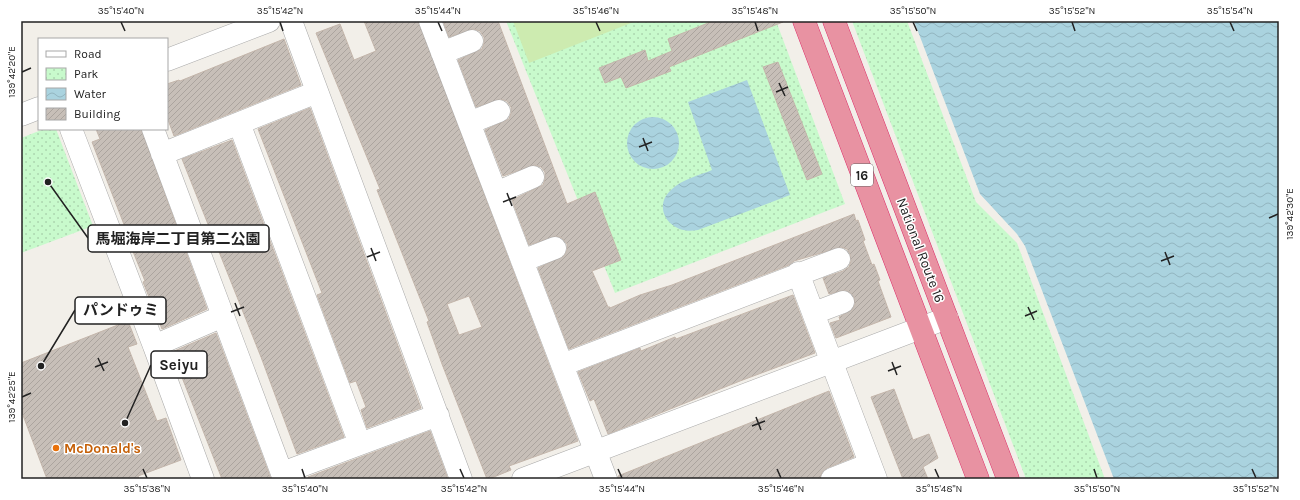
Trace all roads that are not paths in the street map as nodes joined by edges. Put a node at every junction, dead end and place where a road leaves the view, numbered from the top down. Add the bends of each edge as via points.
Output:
1 (291, 21) edge
2 (430, 21) edge
3 (804, 21) edge
4 (834, 21) edge
5 (262, 22) edge
6 (472, 41) dead end
7 (442, 53) junction
8 (168, 60) edge
9 (317, 92) junction
10 (38, 108) edge
11 (499, 111) dead end
12 (21, 115) edge
13 (239, 123) junction
14 (469, 123) junction
15 (71, 130) edge
16 (153, 130) edge
17 (162, 154) junction
18 (533, 177) dead end
19 (496, 192) junction
20 (555, 248) dead end
21 (838, 258) dead end
22 (522, 261) junction
23 (798, 273) junction
24 (843, 302) dead end
25 (814, 313) junction
26 (223, 316) junction
27 (947, 318) junction
28 (920, 328) junction
29 (154, 346) junction
30 (832, 362) junction
31 (562, 365) junction
32 (438, 415) junction
33 (360, 444) junction
34 (595, 452) junction
35 (873, 472) edge
36 (283, 476) edge
37 (203, 479) edge
38 (461, 479) edge
39 (524, 479) edge
40 (606, 479) edge
41 (832, 479) edge
42 (978, 479) edge
43 (1008, 479) edge

1 - 9 street
2 - 7 street
3 - 28 highway, National Route 16 / 16
4 - 27 highway, National Route 16 / 16
5 - 8 street
6 - 7 street
7 - 14 street
9 - 13 street
9 - 32 street
10 - 12 street
11 - 14 street
13 - 17 street
13 - 33 street
14 - 19 street
15 - 29 street
16 - 17 street
17 - 26 street
18 - 19 street
19 - 22 street
20 - 22 street
21 - 23 street
22 - 31 street
23 - 25 street
23 - 31 street
24 - 25 street
25 - 30 street
26 - 29 street
26 - 36 street
27 - 28 street
27 - 43 highway, National Route 16 / 16
28 - 30 street
28 - 42 highway, National Route 16 / 16
29 - 37 street
30 - 34 street
30 - 35 street
31 - 34 street
32 - 33 street
32 - 38 street
33 - 36 street
34 - 39 street
34 - 40 street
35 - 41 street

